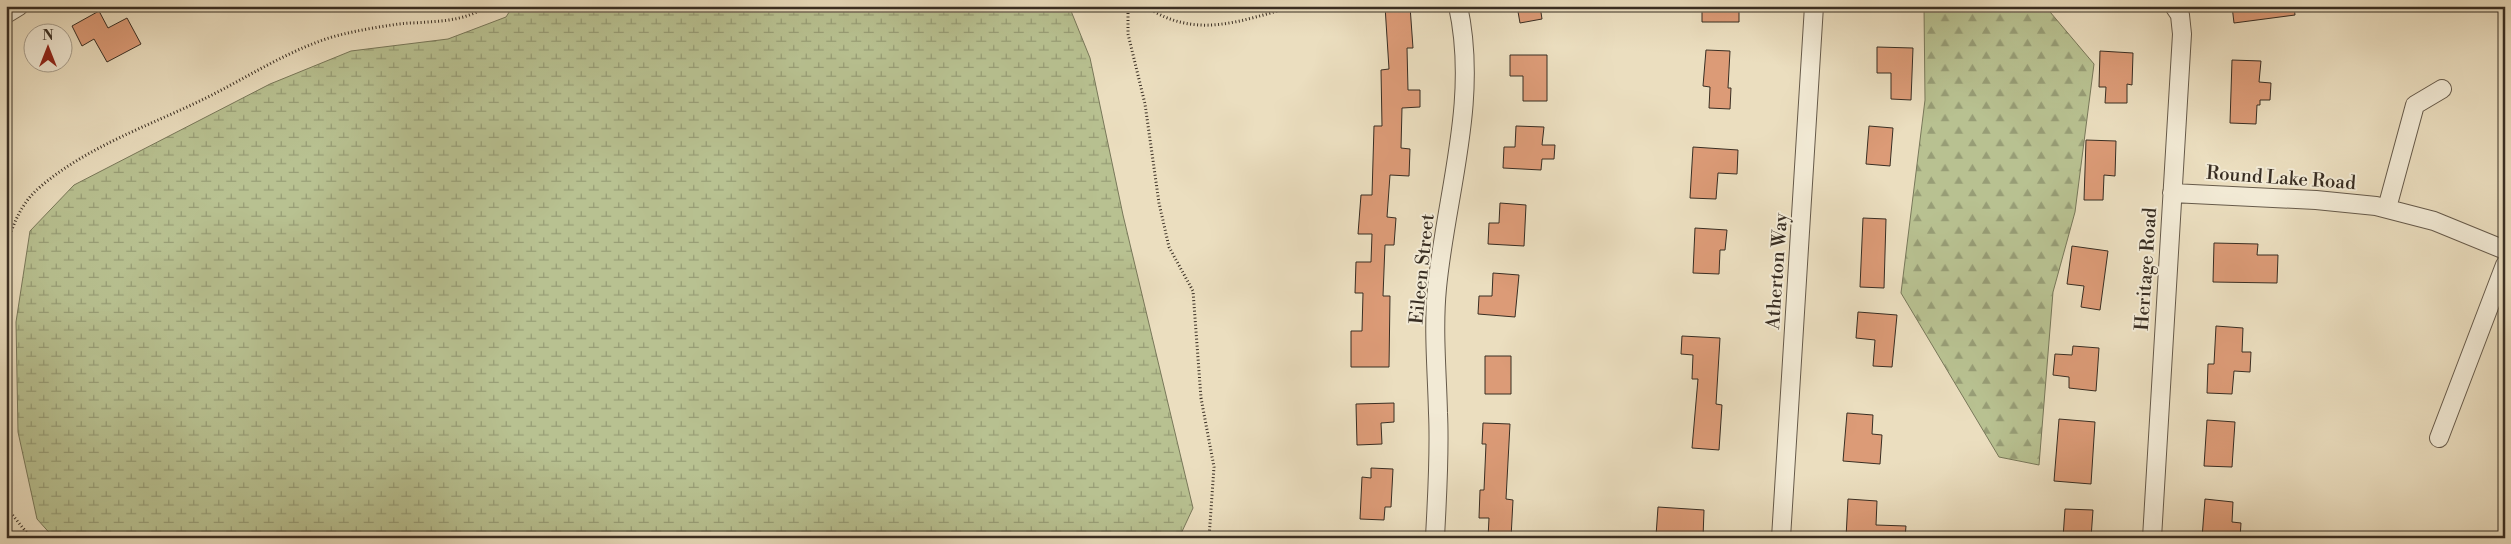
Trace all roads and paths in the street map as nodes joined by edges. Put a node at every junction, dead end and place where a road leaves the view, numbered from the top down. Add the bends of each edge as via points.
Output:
1 (19, 6) edge
2 (486, 6) edge
3 (1128, 6) edge
4 (1144, 6) edge
5 (1296, 6) edge
6 (1458, 6) edge
7 (1814, 6) edge
8 (2174, 6) edge
9 (6, 14) edge
10 (2442, 89) dead end
11 (2172, 193) junction
12 (2387, 208) junction
13 (6, 248) edge
14 (2505, 250) edge
15 (2505, 265) edge
16 (2439, 438) dead end
17 (6, 507) edge
18 (31, 538) edge
19 (1209, 538) edge
20 (1435, 538) edge
21 (1781, 538) edge
22 (2152, 538) edge

1 - 9 street
2 - 13 path via 470,15 445,21 398,24 331,38 279,59 207,98 110,143 72,164 34,193 16,215
3 - 19 path via 1128,34 1145,104 1159,203 1169,247 1193,291 1201,398 1214,467
4 - 5 path via 1184,25 1206,27
6 - 20 street, Eileen Street via 1464,72 1463,122 1437,289
7 - 21 street, Atherton Way
8 - 11 street, Heritage Road via 2180,15 2182,34
10 - 12 street via 2414,105
11 - 12 street, Round Lake Road via 2316,200
11 - 22 street, Heritage Road
12 - 14 street, Round Lake Road via 2434,220
15 - 16 street
17 - 18 path

